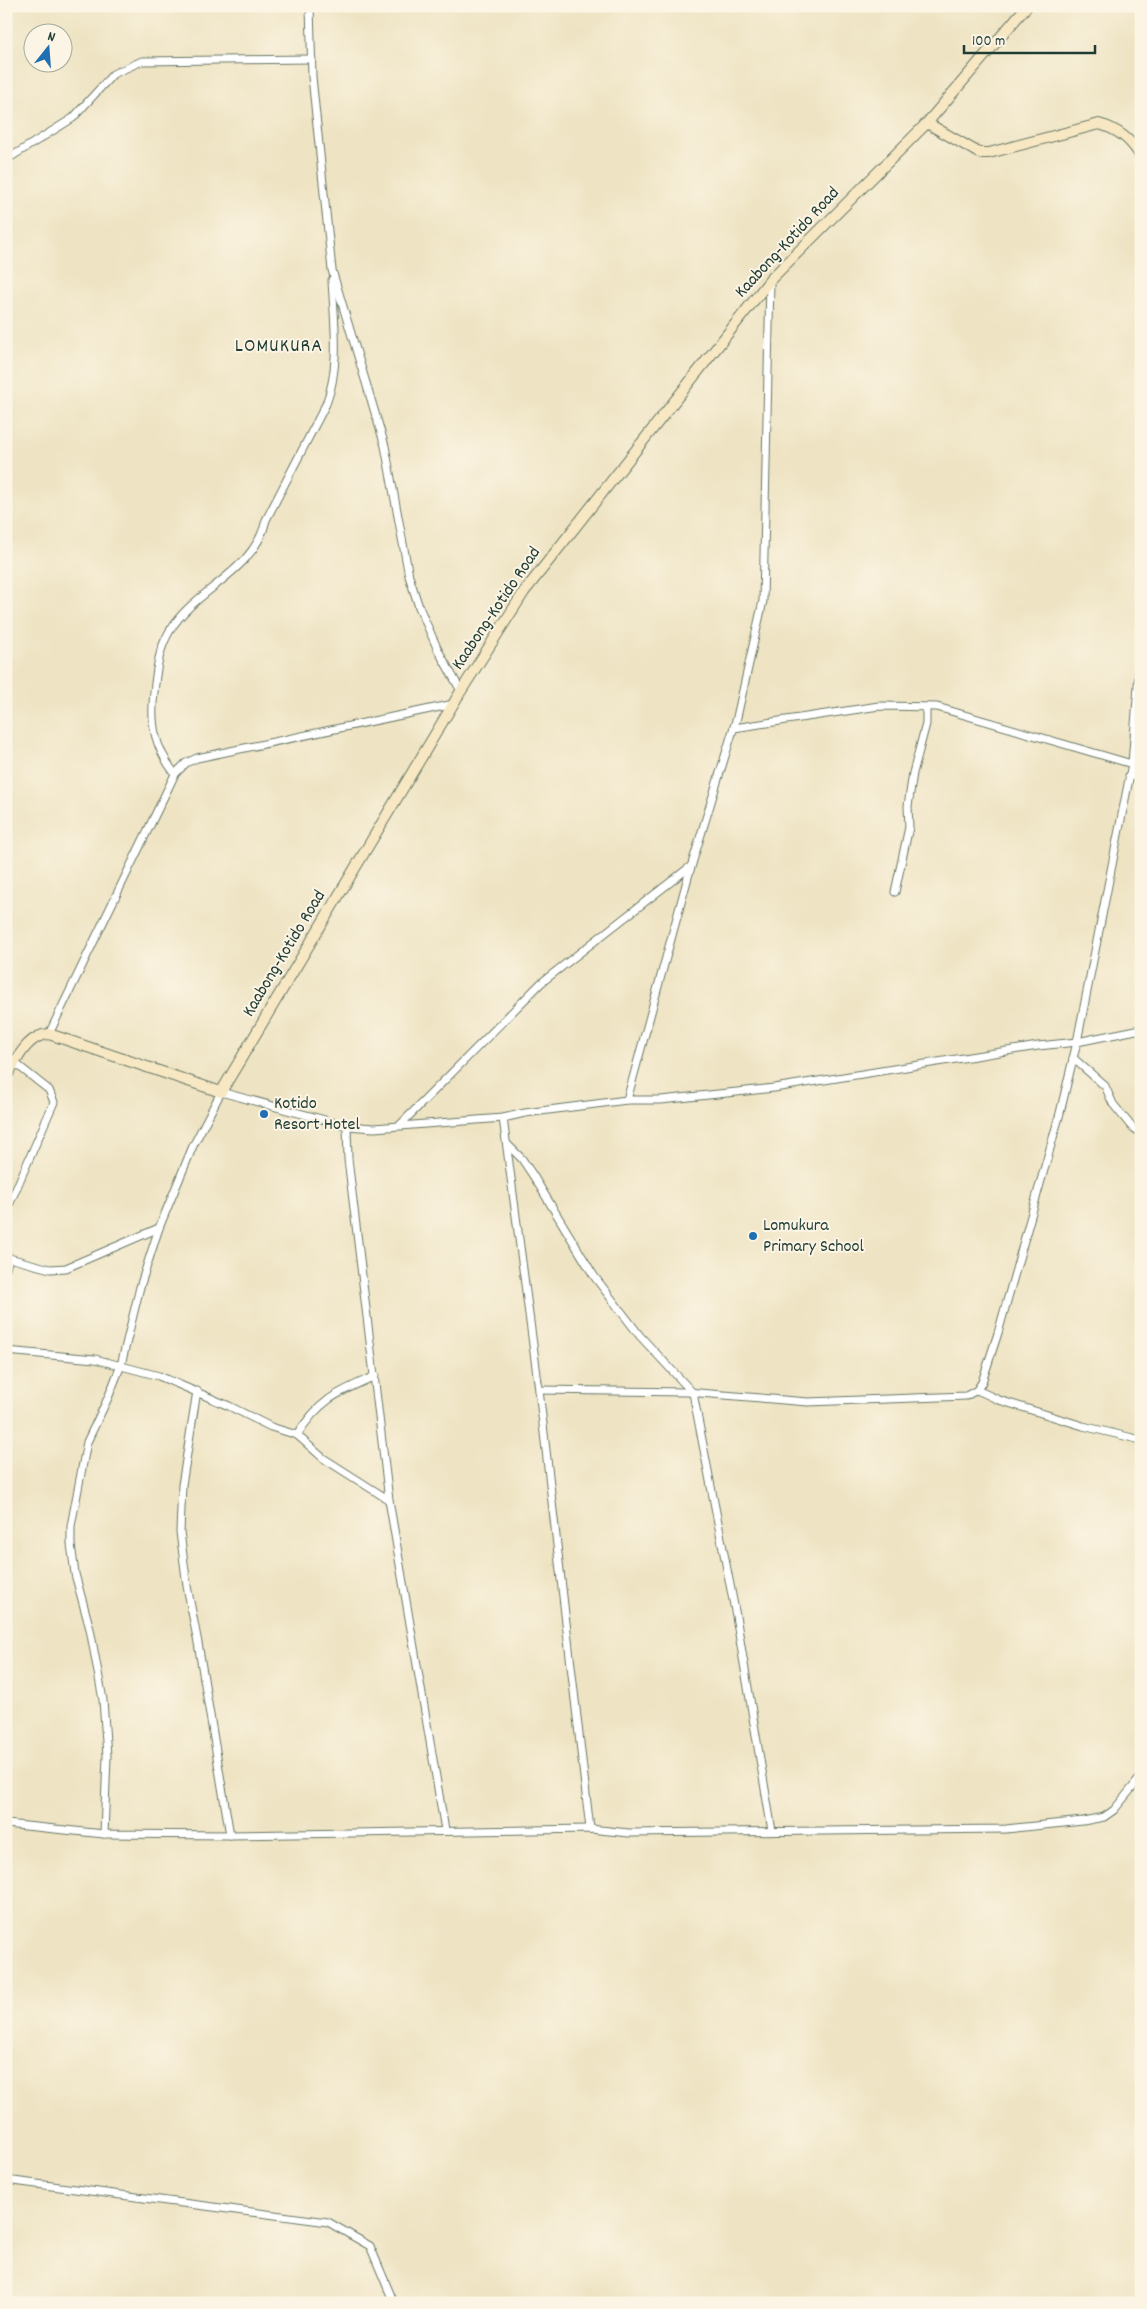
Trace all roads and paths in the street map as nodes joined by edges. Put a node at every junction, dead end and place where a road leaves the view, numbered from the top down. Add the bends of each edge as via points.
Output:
1 (310, 6) edge
2 (1027, 6) edge
3 (312, 59) junction
4 (927, 123) junction
5 (1141, 156) edge
6 (6, 160) edge
7 (332, 270) junction
8 (770, 280) junction
9 (1141, 647) edge
10 (461, 691) junction
11 (454, 704) junction
12 (926, 707) junction
13 (734, 728) junction
14 (1132, 764) junction
15 (175, 774) junction
16 (1130, 774) junction
17 (1141, 778) edge
18 (691, 866) junction
19 (895, 892) dead end
20 (1141, 1029) edge
21 (49, 1034) junction
22 (1077, 1042) junction
23 (1073, 1058) junction
24 (15, 1063) junction
25 (6, 1077) edge
26 (221, 1092) junction
27 (627, 1100) junction
28 (503, 1118) junction
29 (400, 1125) junction
30 (347, 1126) junction
31 (1141, 1133) edge
32 (507, 1144) junction
33 (6, 1212) edge
34 (159, 1228) junction
35 (8, 1255) edge
36 (6, 1268) edge
37 (6, 1351) edge
38 (121, 1365) junction
39 (375, 1376) junction
40 (539, 1390) junction
41 (977, 1390) junction
42 (197, 1391) junction
43 (693, 1392) junction
44 (297, 1435) junction
45 (1141, 1440) edge
46 (389, 1500) junction
47 (1141, 1777) edge
48 (6, 1824) edge
49 (590, 1829) junction
50 (445, 1830) junction
51 (772, 1831) junction
52 (104, 1834) junction
53 (230, 1835) junction
54 (6, 2180) edge
55 (394, 2303) edge

1 - 3 street
2 - 4 street, Kaabong-Kotido Road
3 - 6 street via 142,61 113,74 73,118
3 - 7 street
4 - 5 street via 979,153 1099,124 1115,128
4 - 8 street, Kaabong-Kotido Road
7 - 10 street via 385,446 419,607
7 - 15 street via 335,366 326,404 253,552 178,618 164,640 153,701 154,731 162,756
8 - 10 street, Kaabong-Kotido Road via 524,592
8 - 13 street via 763,601
9 - 14 street
10 - 11 street, Kaabong-Kotido Road
11 - 15 street via 197,758
11 - 26 street, Kaabong-Kotido Road
12 - 13 street via 879,706
12 - 14 street via 938,707
12 - 19 street via 926,724 913,773 908,827
13 - 18 street
14 - 16 street
15 - 21 street
16 - 17 street
16 - 22 street
18 - 27 street
18 - 29 street via 541,983
20 - 22 street
21 - 24 street via 40,1034 32,1039
21 - 26 street
22 - 23 street
22 - 27 street via 774,1088 661,1100
23 - 31 street via 1105,1086 1112,1104
23 - 41 street via 998,1333
24 - 25 street
24 - 33 street via 49,1090 54,1102
26 - 30 street
26 - 34 street via 193,1146
27 - 28 street
28 - 29 street
28 - 32 street
29 - 30 street via 374,1128
30 - 39 street via 348,1159
32 - 40 street
32 - 43 street via 522,1159 603,1288 640,1336
34 - 35 street via 66,1268 50,1269
34 - 38 street via 140,1287
35 - 36 street
37 - 38 street via 95,1359
38 - 42 street
38 - 52 street via 87,1442 71,1526 75,1574 92,1637 103,1700 107,1756
39 - 44 street via 324,1402 315,1409
39 - 46 street
40 - 43 street
40 - 49 street
41 - 43 street via 966,1396 808,1402
41 - 45 street via 1083,1426
42 - 44 street via 271,1427
42 - 53 street via 182,1485 180,1532
43 - 51 street via 736,1616
44 - 46 street via 323,1458
46 - 50 street
47 - 51 street via 1114,1810 1104,1817 1083,1821 1006,1829
48 - 52 street
49 - 50 street
49 - 51 street via 629,1833
50 - 53 street
52 - 53 street
54 - 55 street via 328,2222 370,2246

